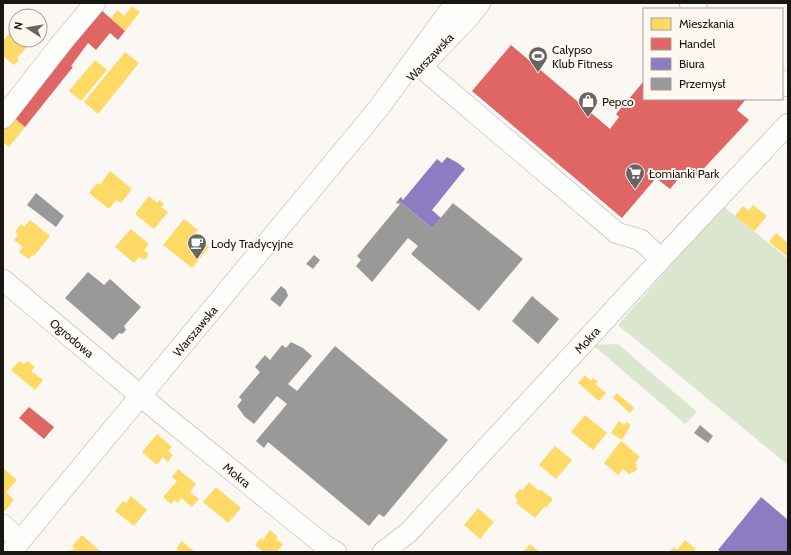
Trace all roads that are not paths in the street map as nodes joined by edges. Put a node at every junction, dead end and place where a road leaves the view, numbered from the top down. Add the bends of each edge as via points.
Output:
1 (95, 3) edge
2 (458, 3) edge
3 (480, 3) edge
4 (446, 30) junction
5 (421, 67) junction
6 (378, 110) junction
7 (3, 118) edge
8 (788, 124) edge
9 (661, 259) junction
10 (3, 280) edge
11 (141, 396) junction
12 (3, 525) edge
13 (16, 546) edge
14 (336, 552) edge
15 (382, 552) edge

1 - 7 street
2 - 4 street, Warszawska
3 - 4 street, Warszawska
4 - 5 street, Warszawska
4 - 6 street, Warszawska
5 - 6 street, Warszawska
5 - 9 street via 617,233 641,240
6 - 11 street, Warszawska
8 - 9 street, Mokra
9 - 15 street, Mokra via 409,532
10 - 11 street, Ogrodowa
11 - 13 street, Warszawska
11 - 14 street, Mokra via 324,546
12 - 13 street

